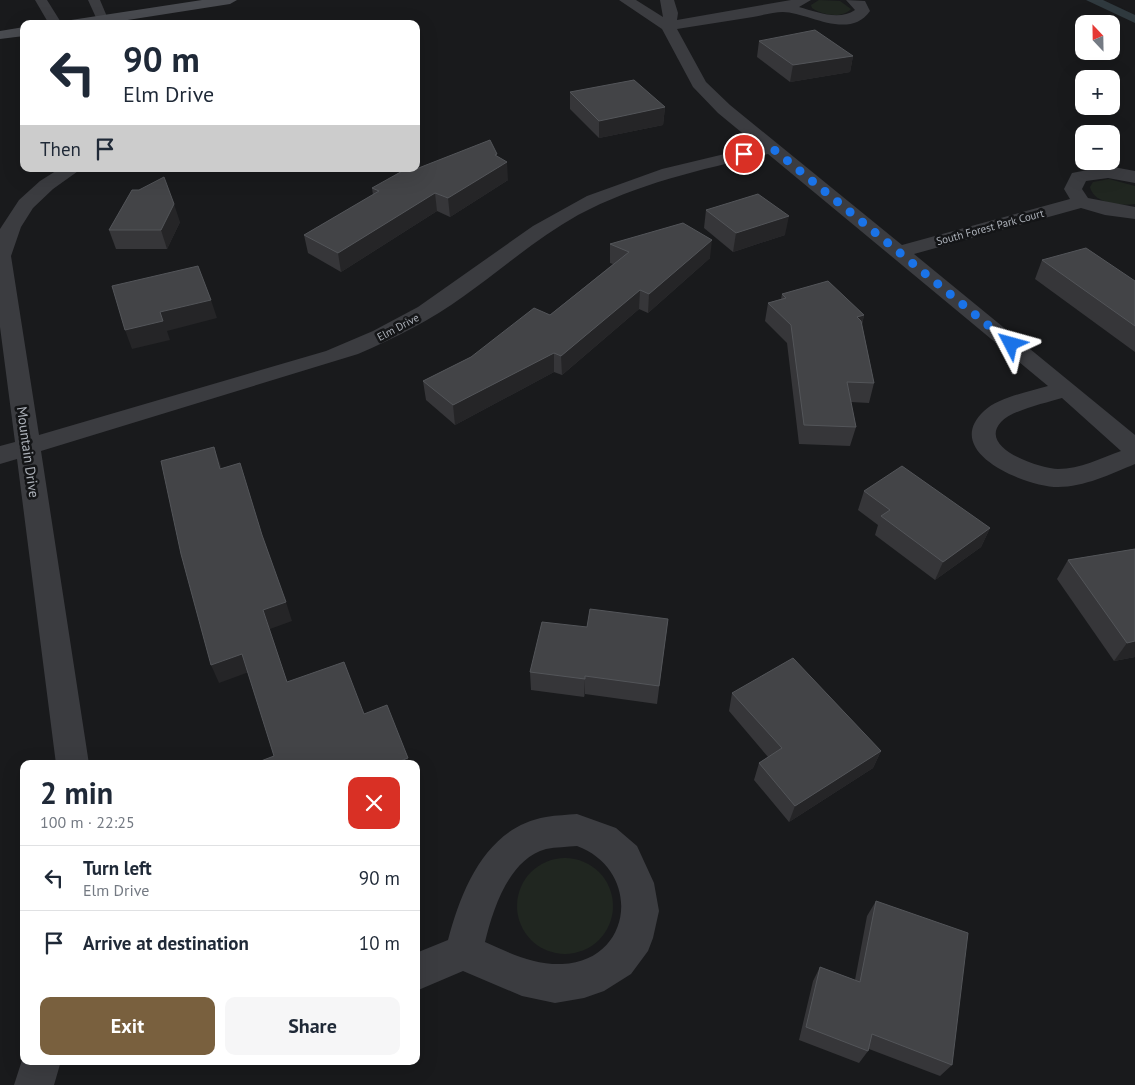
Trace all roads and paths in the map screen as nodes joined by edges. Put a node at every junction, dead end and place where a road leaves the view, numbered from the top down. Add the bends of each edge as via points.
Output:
1 (41, 0) edge
2 (94, 0) edge
3 (230, 0) edge
4 (626, 0) edge
5 (667, 0) edge
6 (804, 0) edge
7 (853, 0) edge
8 (785, 7) junction
9 (102, 19) junction
10 (54, 20) edge
11 (96, 20) edge
12 (668, 26) junction
13 (20, 32) edge
14 (0, 35) edge
15 (772, 148) junction
16 (67, 172) edge
17 (1135, 177) edge
18 (1081, 202) junction
19 (1135, 213) edge
20 (899, 252) junction
21 (1066, 389) junction
22 (28, 448) junction
23 (1135, 449) edge
24 (0, 455) edge
25 (1135, 455) edge
26 (72, 760) edge
27 (464, 952) junction
28 (420, 970) edge
29 (40, 1065) edge
30 (34, 1085) edge

1 - 10 lane
2 - 9 lane
3 - 9 main road
4 - 12 street
5 - 12 street via 671,13
6 - 8 street
7 - 8 street via 863,11 845,18 823,18
8 - 12 street
9 - 11 main road
12 - 15 street via 699,84
13 - 14 main road
15 - 20 street
15 - 22 street, Elm Drive via 662,174 604,195 555,221 424,313 360,346 304,366
16 - 22 street, Mountain Drive via 25,204 5,235 1,256
17 - 18 street via 1108,172 1080,177 1073,189
18 - 19 street
18 - 20 street, South Forest Park Court
20 - 21 street
21 - 23 street
21 - 25 street via 1001,411 991,418 984,430 985,442 994,454 1022,472 1041,478 1071,477
22 - 24 street, Elm Drive
22 - 26 street, Mountain Drive
27 - 27 street via 509,973 543,982 574,983 600,974 621,959 637,936 641,914 639,892 626,860 612,843 574,829 555,830 530,838 509,853 491,876 475,906
27 - 28 street
29 - 30 street

